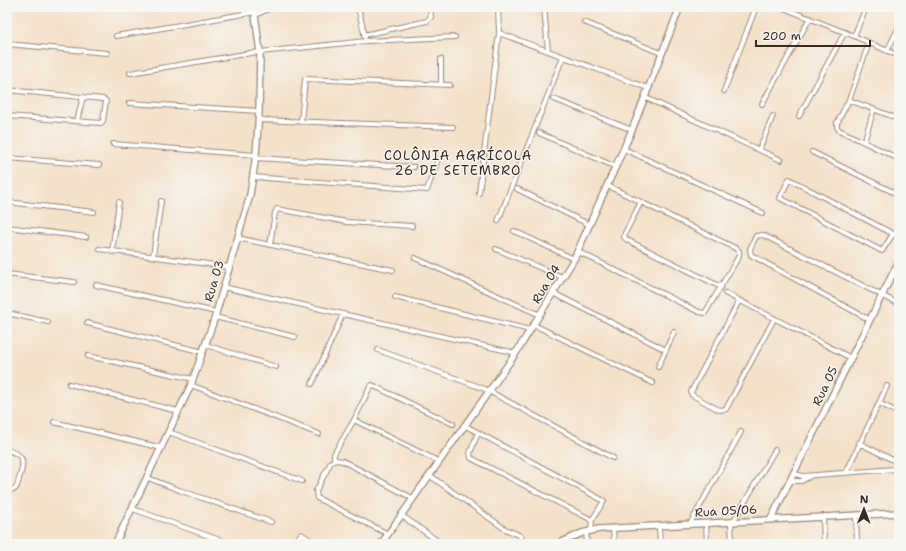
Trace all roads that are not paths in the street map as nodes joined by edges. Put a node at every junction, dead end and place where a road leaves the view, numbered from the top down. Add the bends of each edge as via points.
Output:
1 (272, 7) edge
2 (358, 7) edge
3 (430, 7) edge
4 (498, 7) edge
5 (544, 7) edge
6 (680, 7) edge
7 (756, 7) edge
8 (781, 7) edge
9 (864, 7) edge
10 (255, 12) edge
11 (810, 18) junction
12 (584, 22) dead end
13 (899, 27) edge
14 (845, 32) junction
15 (499, 33) junction
16 (364, 35) junction
17 (116, 36) dead end
18 (854, 36) junction
19 (455, 37) dead end
20 (366, 41) junction
21 (869, 43) junction
22 (7, 44) edge
23 (548, 51) junction
24 (887, 51) junction
25 (260, 52) junction
26 (107, 53) dead end
27 (661, 53) junction
28 (899, 56) edge
29 (563, 57) junction
30 (441, 58) dead end
31 (130, 73) dead end
32 (441, 84) junction
33 (450, 85) dead end
34 (648, 88) junction
35 (7, 90) edge
36 (724, 91) dead end
37 (83, 97) junction
38 (644, 97) junction
39 (554, 99) dead end
40 (849, 100) junction
41 (129, 103) dead end
42 (762, 104) dead end
43 (874, 109) junction
44 (259, 111) junction
45 (7, 116) edge
46 (773, 116) dead end
47 (799, 116) dead end
48 (899, 119) edge
49 (258, 120) junction
50 (77, 121) junction
51 (301, 122) junction
52 (453, 127) dead end
53 (632, 130) junction
54 (539, 133) dead end
55 (864, 142) junction
56 (113, 144) dead end
57 (624, 149) junction
58 (759, 150) junction
59 (812, 152) dead end
60 (256, 156) junction
61 (7, 158) edge
62 (438, 159) dead end
63 (899, 159) edge
64 (782, 160) dead end
65 (99, 165) dead end
66 (414, 168) dead end
67 (616, 168) junction
68 (252, 177) junction
69 (608, 186) junction
70 (518, 190) dead end
71 (479, 193) dead end
72 (899, 195) edge
73 (161, 201) dead end
74 (7, 202) edge
75 (119, 202) dead end
76 (641, 202) junction
77 (94, 212) dead end
78 (763, 213) dead end
79 (498, 221) dead end
80 (590, 224) junction
81 (412, 226) dead end
82 (7, 227) edge
83 (514, 231) dead end
84 (893, 234) junction
85 (86, 237) dead end
86 (899, 237) edge
87 (237, 238) junction
88 (270, 245) junction
89 (99, 249) dead end
90 (496, 249) dead end
91 (577, 251) junction
92 (112, 252) junction
93 (153, 256) junction
94 (415, 258) dead end
95 (574, 259) junction
96 (899, 261) edge
97 (229, 267) junction
98 (394, 270) dead end
99 (7, 274) edge
100 (562, 277) junction
101 (74, 282) dead end
102 (96, 285) dead end
103 (223, 287) junction
104 (722, 287) junction
105 (553, 293) junction
106 (725, 294) dead end
107 (395, 297) dead end
108 (881, 297) junction
109 (739, 301) junction
110 (899, 304) edge
111 (7, 313) edge
112 (216, 314) junction
113 (343, 314) junction
114 (540, 316) junction
115 (774, 319) junction
116 (870, 320) junction
117 (48, 322) dead end
118 (87, 323) dead end
119 (532, 328) junction
120 (674, 332) dead end
121 (294, 337) dead end
122 (206, 345) junction
123 (378, 350) dead end
124 (666, 350) junction
125 (203, 352) junction
126 (516, 352) junction
127 (88, 356) dead end
128 (851, 358) junction
129 (276, 367) dead end
130 (658, 367) dead end
131 (192, 382) junction
132 (653, 383) dead end
133 (68, 384) dead end
134 (312, 384) dead end
135 (887, 386) dead end
136 (488, 391) junction
137 (879, 403) junction
138 (178, 411) junction
139 (899, 413) edge
140 (354, 420) junction
141 (54, 422) dead end
142 (453, 424) dead end
143 (464, 425) junction
144 (169, 432) junction
145 (741, 432) dead end
146 (478, 433) junction
147 (319, 434) dead end
148 (859, 443) junction
149 (162, 448) junction
150 (7, 450) edge
151 (775, 450) dead end
152 (614, 458) dead end
153 (334, 461) junction
154 (438, 462) junction
155 (899, 463) edge
156 (899, 467) edge
157 (846, 473) junction
158 (794, 474) junction
159 (429, 475) junction
160 (811, 476) junction
161 (148, 478) junction
162 (790, 481) junction
163 (302, 482) dead end
164 (7, 490) edge
165 (412, 498) junction
166 (133, 509) junction
167 (898, 513) edge
168 (401, 515) junction
169 (856, 515) junction
170 (823, 517) junction
171 (592, 520) junction
172 (771, 520) junction
173 (271, 522) dead end
174 (732, 522) junction
175 (706, 523) junction
176 (690, 524) junction
177 (659, 526) junction
178 (613, 528) junction
179 (589, 531) junction
180 (388, 534) junction
181 (116, 544) edge
182 (231, 544) edge
183 (293, 544) edge
184 (317, 544) edge
185 (381, 544) edge
186 (442, 544) edge
187 (526, 544) edge
188 (558, 544) edge
189 (588, 544) edge
190 (614, 544) edge
191 (660, 544) edge
192 (707, 544) edge
193 (732, 544) edge
194 (824, 544) edge
195 (857, 544) edge
196 (898, 544) edge

1 - 10 street
2 - 16 street
3 - 16 street via 431,17 427,21
4 - 15 street
5 - 23 street
6 - 27 street, Rua 04
7 - 36 street
8 - 11 street
9 - 18 street
10 - 17 street
10 - 25 street, Rua 03
11 - 14 street
11 - 42 street
12 - 27 street
13 - 24 street
14 - 18 street
14 - 47 street
15 - 23 street
15 - 71 street
16 - 20 street
18 - 21 street
19 - 20 street
20 - 25 street
21 - 24 street
21 - 40 street
22 - 26 street
23 - 29 street
24 - 28 street
25 - 31 street
25 - 44 street, Rua 03
27 - 34 street, Rua 04
29 - 34 street
29 - 79 street
30 - 32 street
32 - 33 street
32 - 51 street via 304,79
34 - 38 street, Rua 04
35 - 37 street
37 - 50 street
37 - 50 street via 106,101 103,121
38 - 53 street, Rua 04
38 - 58 street
39 - 53 street
40 - 43 street
40 - 55 street via 837,127
41 - 44 street
43 - 48 street
43 - 55 street
44 - 49 street, Rua 03
45 - 50 street
46 - 58 street
49 - 51 street
49 - 60 street, Rua 03
51 - 52 street
53 - 57 street, Rua 04
54 - 67 street
55 - 63 street
56 - 60 street
57 - 67 street, Rua 04
57 - 78 street
58 - 64 street
59 - 72 street
60 - 66 street
60 - 68 street, Rua 03
61 - 65 street
62 - 68 street via 427,190
67 - 69 street, Rua 04
68 - 87 street, Rua 03 via 250,195
69 - 76 street
69 - 80 street, Rua 04
70 - 80 street
73 - 93 street
74 - 77 street
75 - 92 street
76 - 104 street via 624,237
76 - 104 street via 739,251 739,256
80 - 91 street, Rua 04
81 - 88 street via 347,222 277,209
82 - 85 street
83 - 95 street
84 - 84 street via 789,179 780,198 882,251
84 - 86 street
87 - 88 street
87 - 97 street, Rua 03
88 - 98 street
89 - 92 street
90 - 100 street
91 - 95 street, Rua 04
91 - 104 street via 699,312 707,312
92 - 93 street
93 - 97 street
94 - 114 street
95 - 100 street, Rua 04
96 - 108 street, Rua 05
97 - 103 street, Rua 03
99 - 101 street
100 - 105 street, Rua 04
102 - 112 street
103 - 112 street, Rua 03
103 - 113 street
105 - 114 street, Rua 04
105 - 124 street
106 - 109 street
107 - 119 street
108 - 110 street
108 - 116 street, Rua 05
108 - 116 street via 763,235 756,236 750,249 751,255
109 - 115 street
109 - 115 street via 690,392 720,410 726,408
111 - 117 street
112 - 121 street
112 - 122 street, Rua 03
113 - 126 street
113 - 134 street
114 - 119 street, Rua 04
115 - 128 street
116 - 128 street, Rua 05
118 - 125 street
119 - 126 street, Rua 04
119 - 132 street
120 - 124 street
122 - 125 street, Rua 03
122 - 129 street
123 - 136 street
124 - 130 street
125 - 131 street, Rua 03
126 - 136 street, Rua 04
127 - 131 street
128 - 158 street, Rua 05
131 - 138 street, Rua 03
131 - 147 street
133 - 138 street
135 - 137 street
136 - 143 street, Rua 04
136 - 152 street
137 - 139 street
137 - 148 street
138 - 144 street, Rua 03
140 - 142 street via 372,385
140 - 153 street via 334,454
140 - 154 street
141 - 149 street
143 - 146 street
143 - 154 street, Rua 04
144 - 149 street, Rua 03
144 - 163 street
145 - 176 street
146 - 171 street via 470,453 471,458
146 - 171 street via 604,502
148 - 155 street
148 - 157 street
149 - 161 street, Rua 03
150 - 164 street via 17,452 23,460 17,486 15,489
151 - 174 street
153 - 165 street via 343,461
153 - 180 street via 331,462 316,491 317,498
154 - 159 street, Rua 04
156 - 157 street
157 - 160 street
158 - 160 street
158 - 162 street, Rua 05
159 - 165 street, Rua 04
159 - 187 street via 519,535
160 - 162 street via 801,481
161 - 166 street, Rua 03
161 - 173 street
162 - 172 street, Rua 05
165 - 168 street, Rua 04
166 - 181 street, Rua 03
166 - 182 street
167 - 169 street, Rua 05/06
167 - 196 street
168 - 180 street, Rua 04
168 - 186 street
169 - 170 street, Rua 05/06
169 - 195 street
170 - 172 street, Rua 05/06
170 - 194 street
171 - 179 street
172 - 174 street, Rua 05/06
174 - 175 street, Rua 05/06
174 - 193 street
175 - 176 street, Rua 05/06
175 - 192 street
176 - 177 street, Rua 05/06
177 - 178 street, Rua 05/06
177 - 191 street
178 - 179 street, Rua 05/06
178 - 190 street
179 - 188 street, Rua 05/06
179 - 189 street
180 - 185 street, Rua 04
183 - 184 street via 302,534

